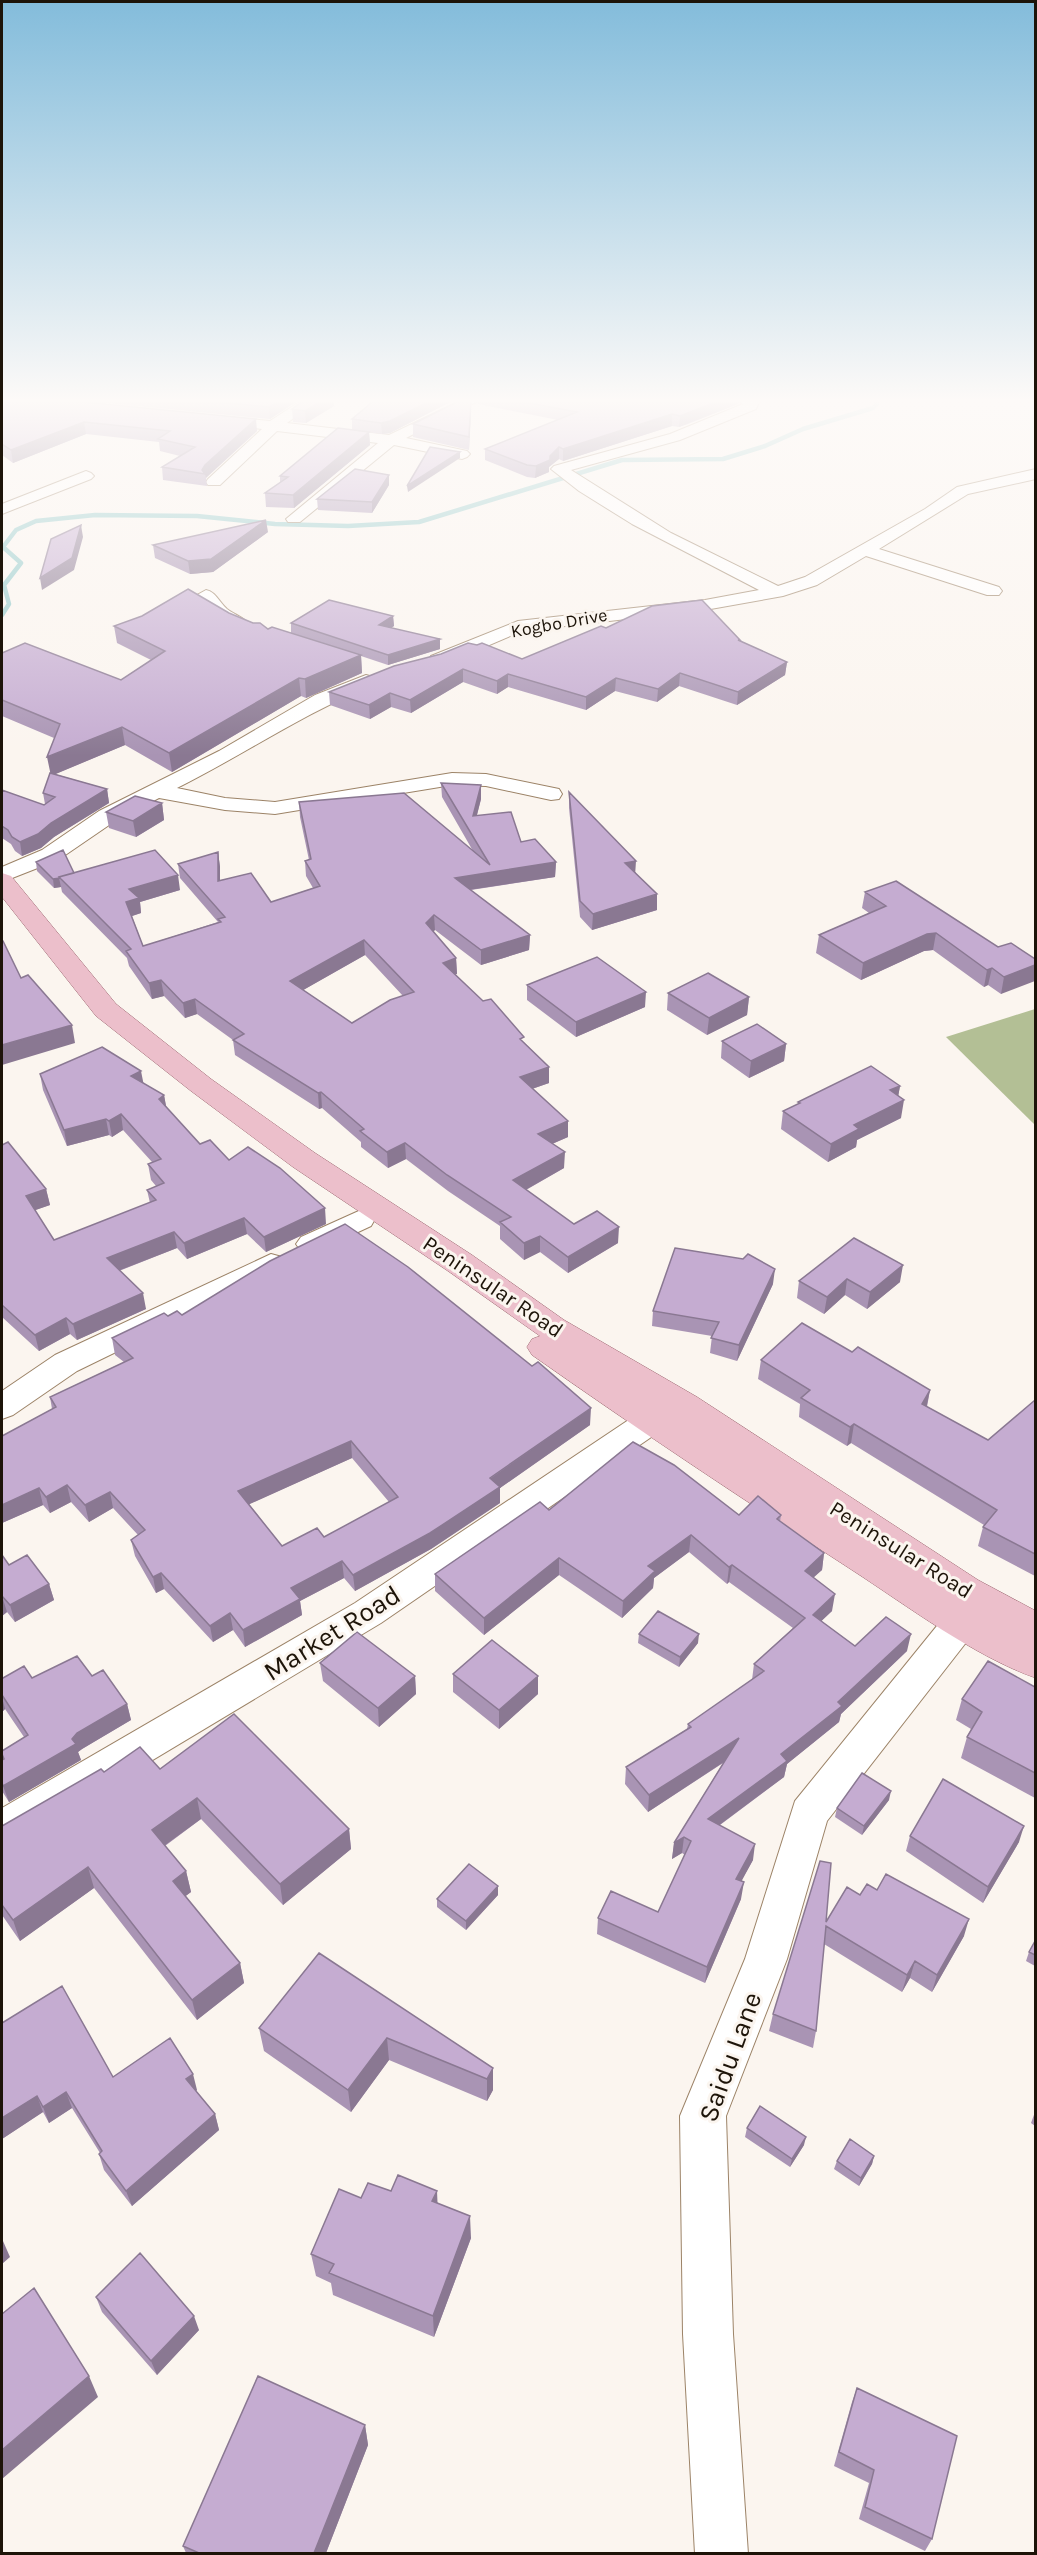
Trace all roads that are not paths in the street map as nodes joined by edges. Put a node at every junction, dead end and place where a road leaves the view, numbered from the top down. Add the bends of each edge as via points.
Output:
1 (637, 518) edge
2 (920, 518) edge
3 (864, 550) junction
4 (993, 591) dead end
5 (777, 592) junction
6 (206, 595) dead end
7 (256, 631) edge
8 (358, 663) edge
9 (420, 665) edge
10 (157, 791) junction
11 (551, 794) dead end
12 (2, 875) edge
13 (2, 880) edge
14 (2, 911) edge
15 (361, 1219) junction
16 (2, 1407) edge
17 (651, 1421) junction
18 (962, 1621) junction
19 (1035, 1630) edge
20 (1035, 1661) edge
21 (2, 1829) edge
22 (722, 2553) edge

1 - 5 street
2 - 3 street, Kogbo Drive
3 - 4 street
3 - 5 street, Kogbo Drive via 811,581
5 - 9 street, Kogbo Drive via 705,605 518,626
6 - 7 street via 220,612
8 - 10 street via 382,671 322,699
10 - 11 street via 275,808 452,779 486,780
10 - 12 street via 98,822 50,855
13 - 19 main road, Peninsular Road via 106,1010 304,1160 552,1328 684,1406 964,1591
14 - 15 main road, Peninsular Road via 84,1019
15 - 16 street via 66,1363
15 - 17 main road, Peninsular Road
17 - 18 main road, Peninsular Road
17 - 21 street, Market Road via 368,1613
18 - 20 main road, Peninsular Road
18 - 22 street, Saidu Lane via 809,1813 766,1959 703,2116 708,2334

